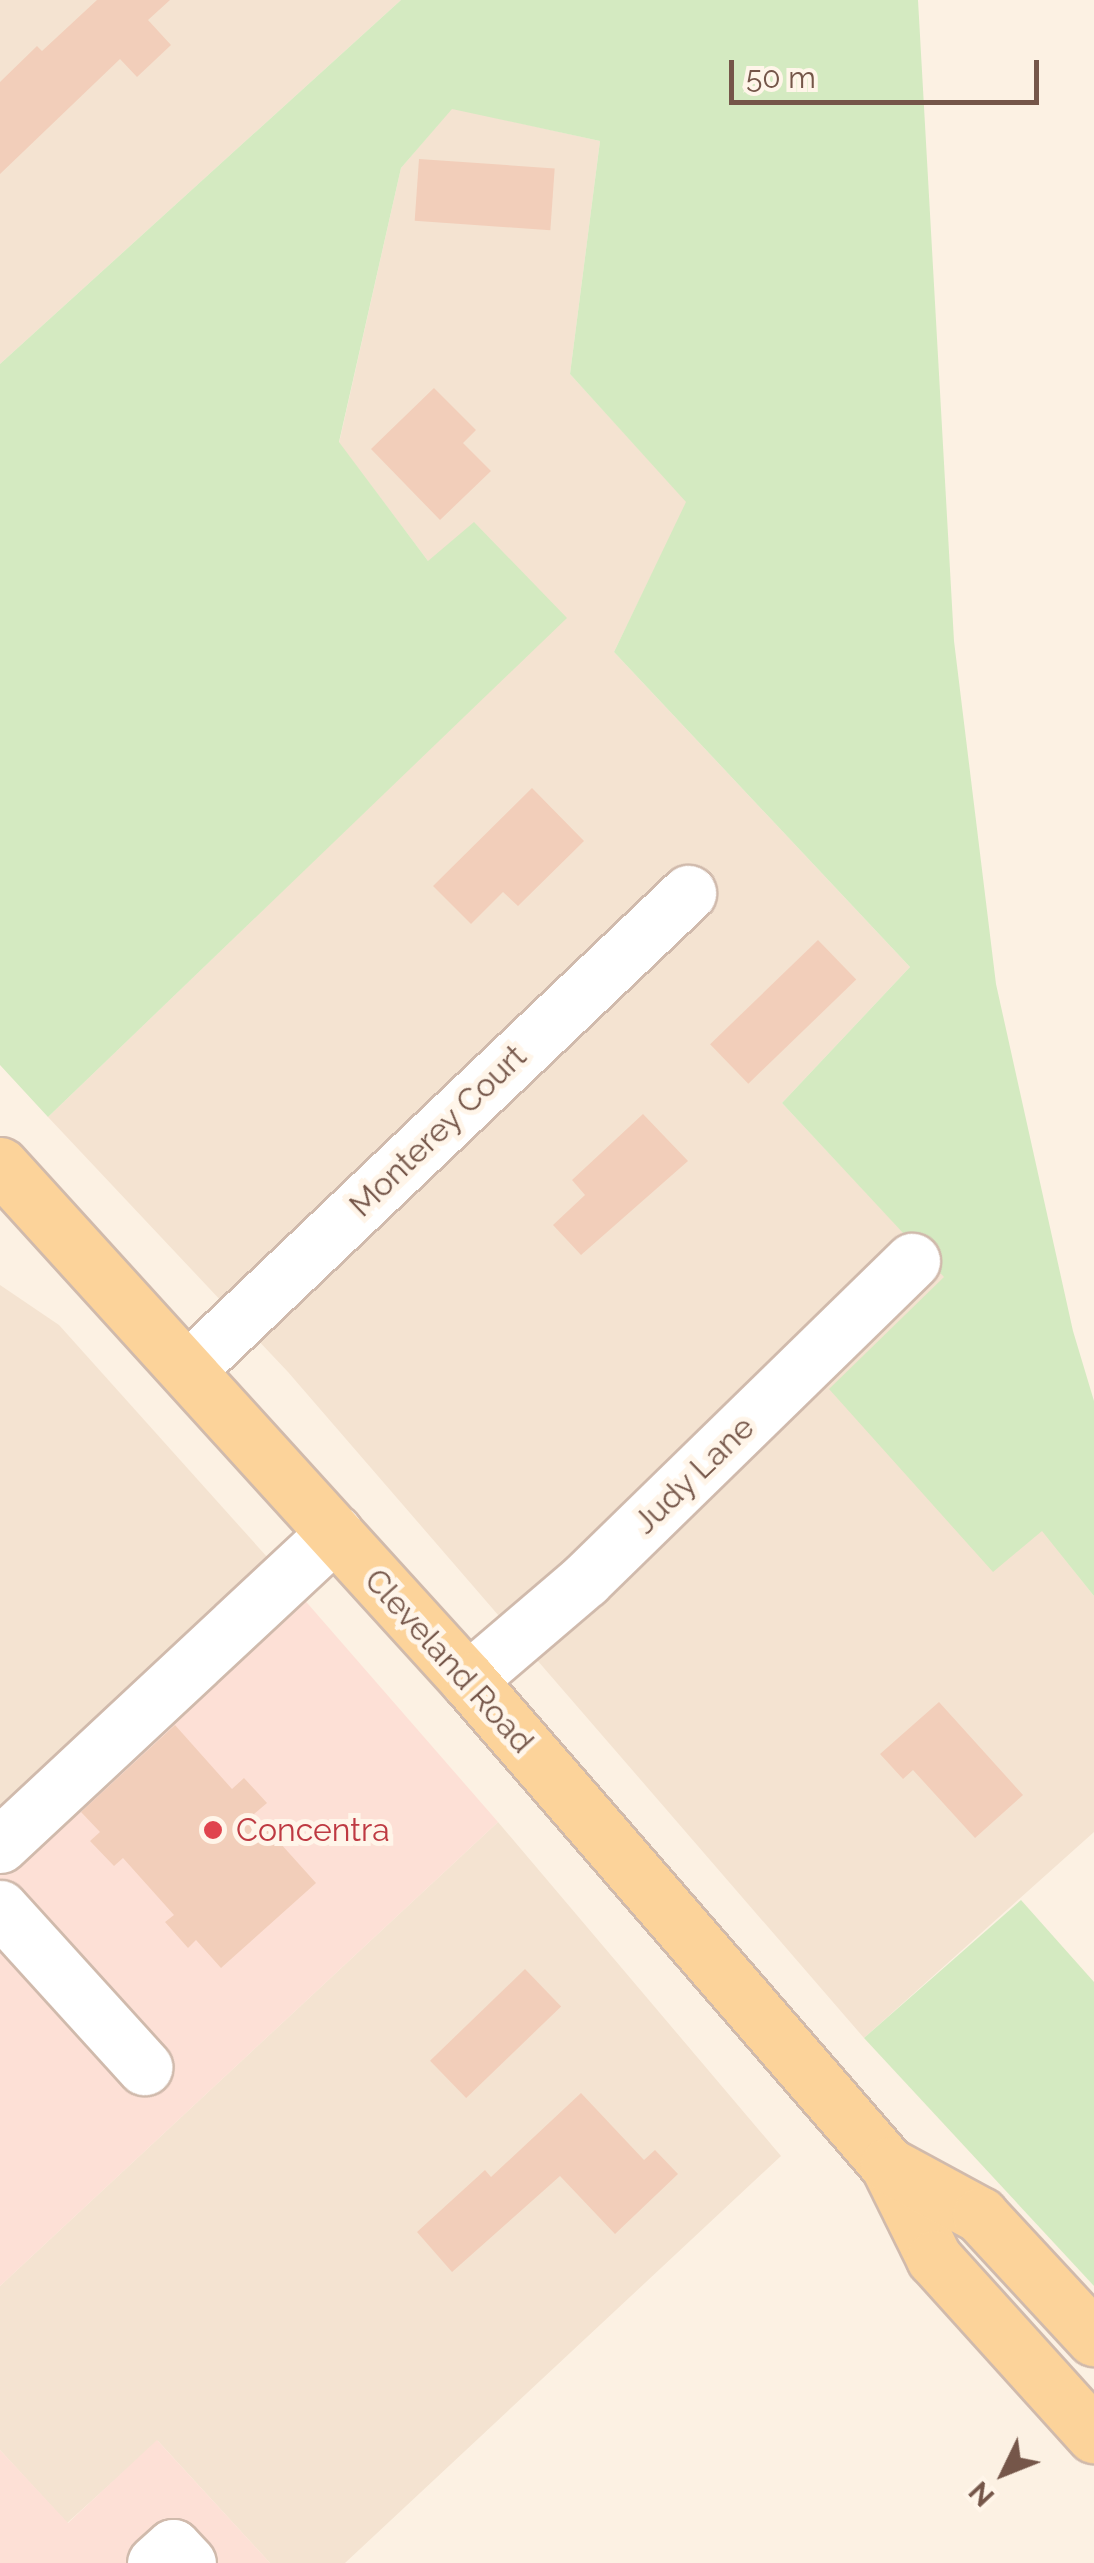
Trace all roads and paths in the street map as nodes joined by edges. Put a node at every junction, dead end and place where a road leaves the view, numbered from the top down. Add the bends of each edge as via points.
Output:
1 (688, 893) dead end
2 (8, 1191) edge
3 (912, 1261) dead end
4 (188, 1370) junction
5 (335, 1533) junction
6 (468, 1680) junction
7 (0, 1845) edge
8 (0, 1908) edge
9 (144, 2068) dead end
10 (888, 2165) junction
11 (1094, 2338) edge
12 (1094, 2436) edge
13 (155, 2563) edge
14 (188, 2563) edge

1 - 4 street, Monterey Court
2 - 4 main road, Cleveland Road
3 - 6 street, Judy Lane via 696,1475
4 - 5 main road, Cleveland Road
5 - 6 main road, Cleveland Road
5 - 7 street
6 - 10 main road, Cleveland Road
8 - 9 street
10 - 11 main road, Cleveland Road via 980,2215
10 - 12 main road, Cleveland Road via 934,2258
13 - 14 street via 173,2546

